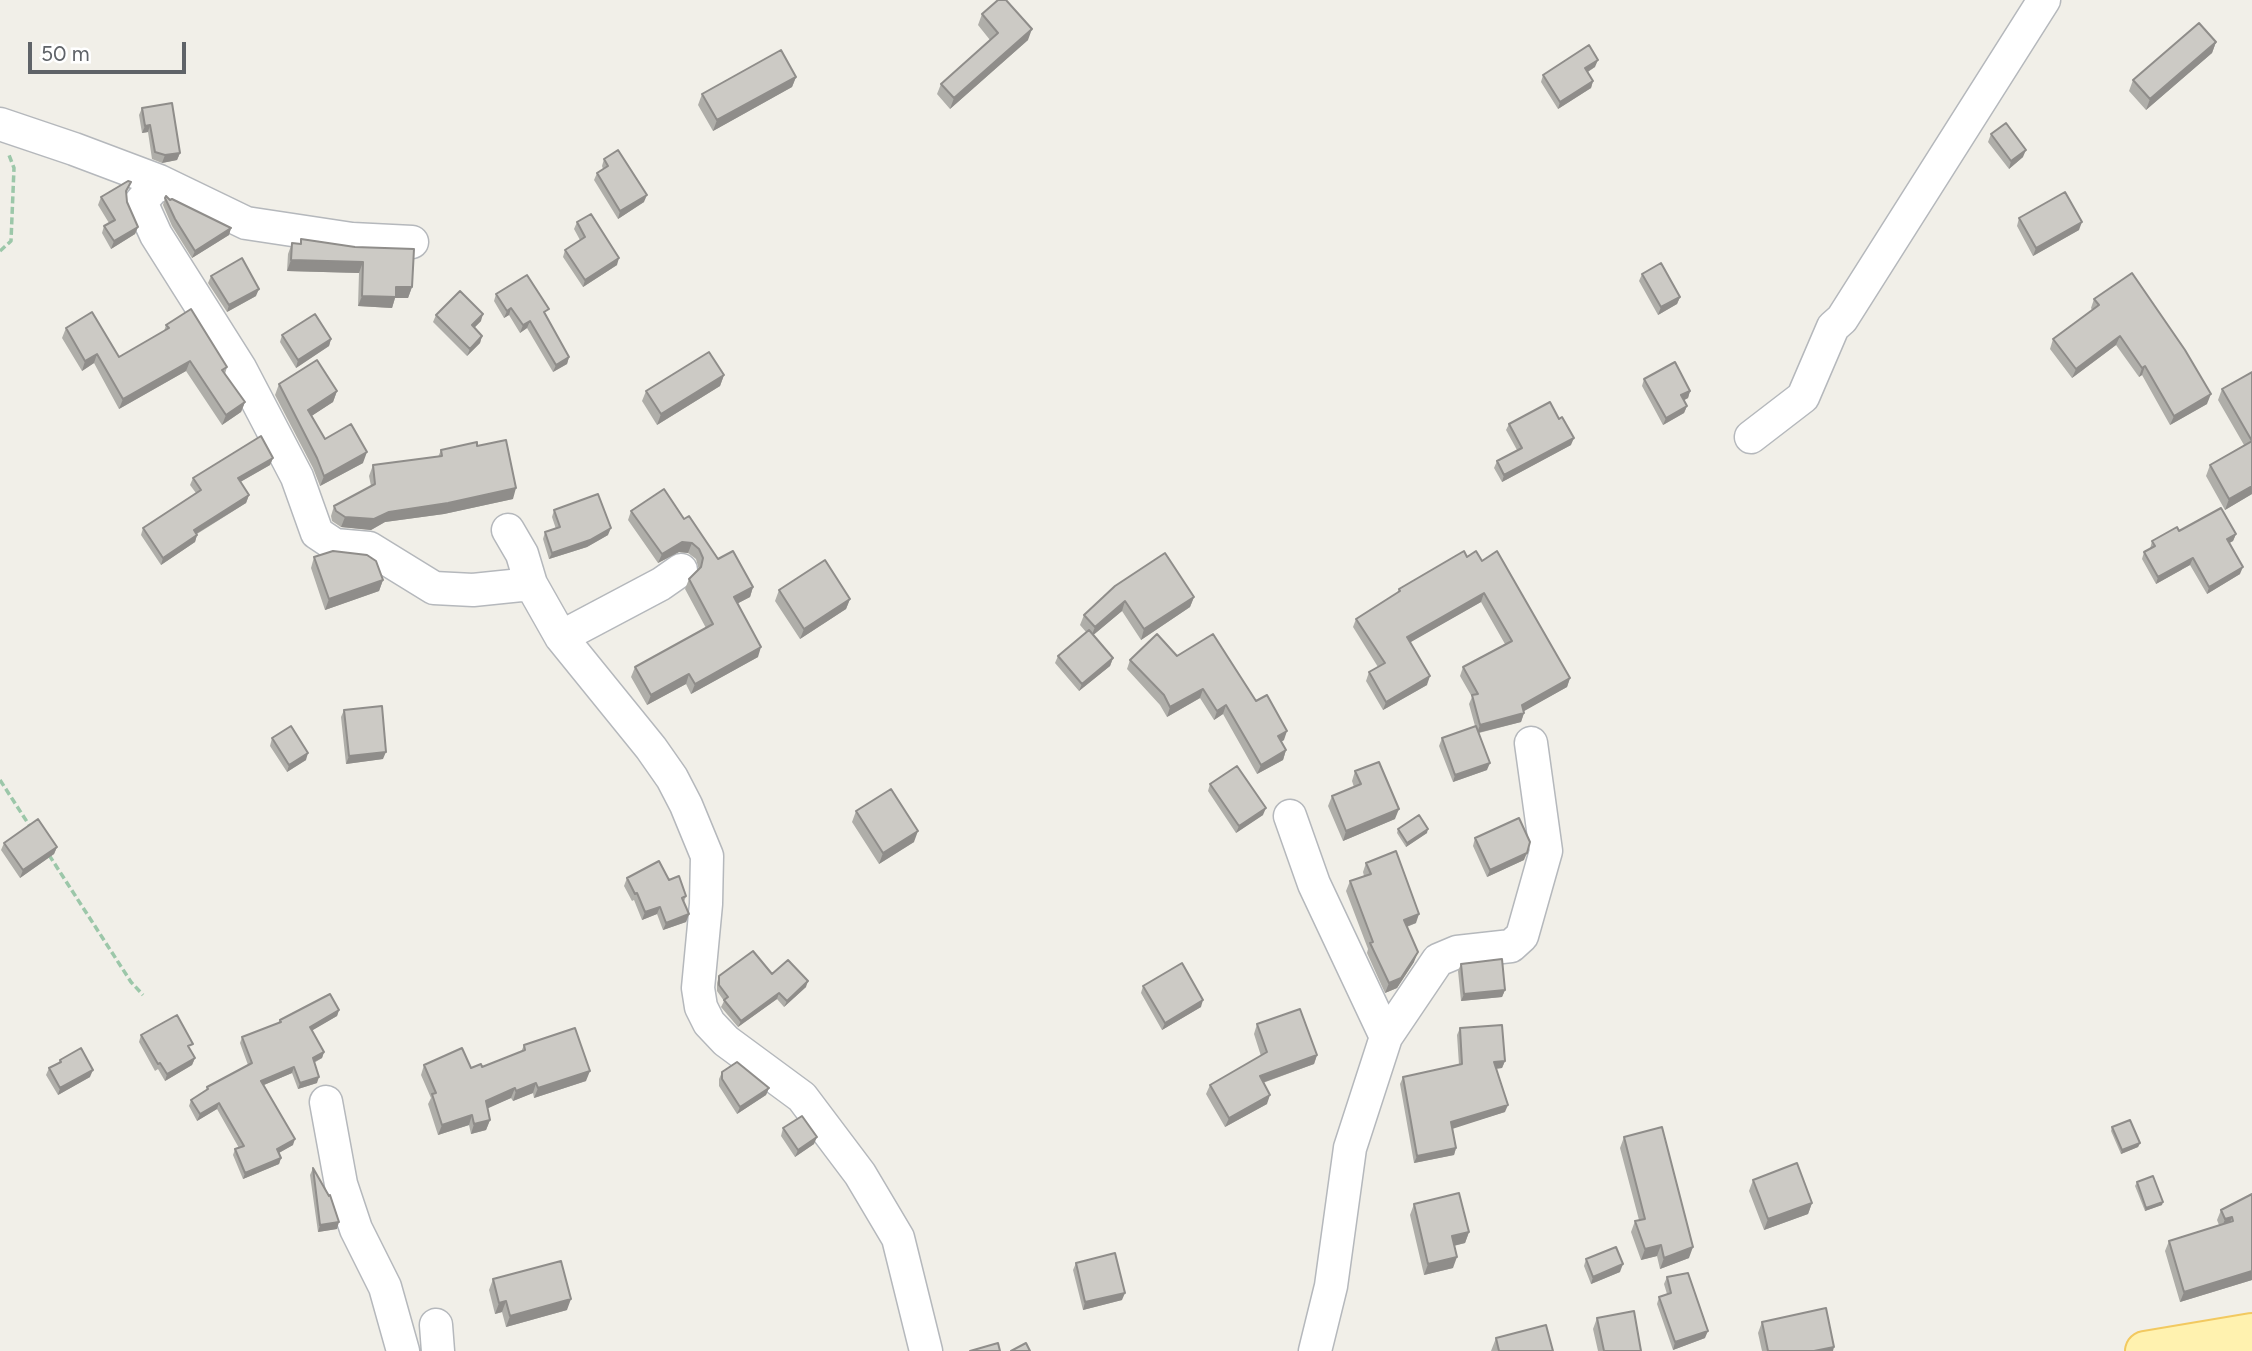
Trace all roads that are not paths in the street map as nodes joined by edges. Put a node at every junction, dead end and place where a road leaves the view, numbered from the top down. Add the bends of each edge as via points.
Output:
1 (2044, 0) edge
2 (2, 135) edge
3 (159, 181) junction
4 (412, 242) dead end
5 (1751, 437) dead end
6 (508, 530) dead end
7 (681, 570) dead end
8 (531, 584) junction
9 (561, 636) junction
10 (1531, 743) dead end
11 (1290, 816) dead end
12 (1386, 1037) junction
13 (326, 1102) dead end
14 (2252, 1333) edge
15 (403, 1351) edge
16 (926, 1351) edge
17 (1315, 1351) edge
18 (2145, 1351) edge

1 - 5 street via 1833,327 1803,397
2 - 3 street via 74,149
3 - 4 street via 246,223 352,239
3 - 8 street via 141,202 156,235 240,368 297,477 317,533 335,545 369,548 434,588 473,590
6 - 8 street
7 - 9 street
8 - 9 street
9 - 16 street via 673,778 707,856 698,988 709,1023 726,1041 802,1097 860,1174 898,1238
10 - 12 street via 1546,851 1522,936 1511,946 1457,952 1438,960
11 - 12 street via 1314,884
12 - 17 street via 1350,1148 1331,1286
13 - 15 street via 341,1184 356,1229 385,1287
14 - 18 main road

